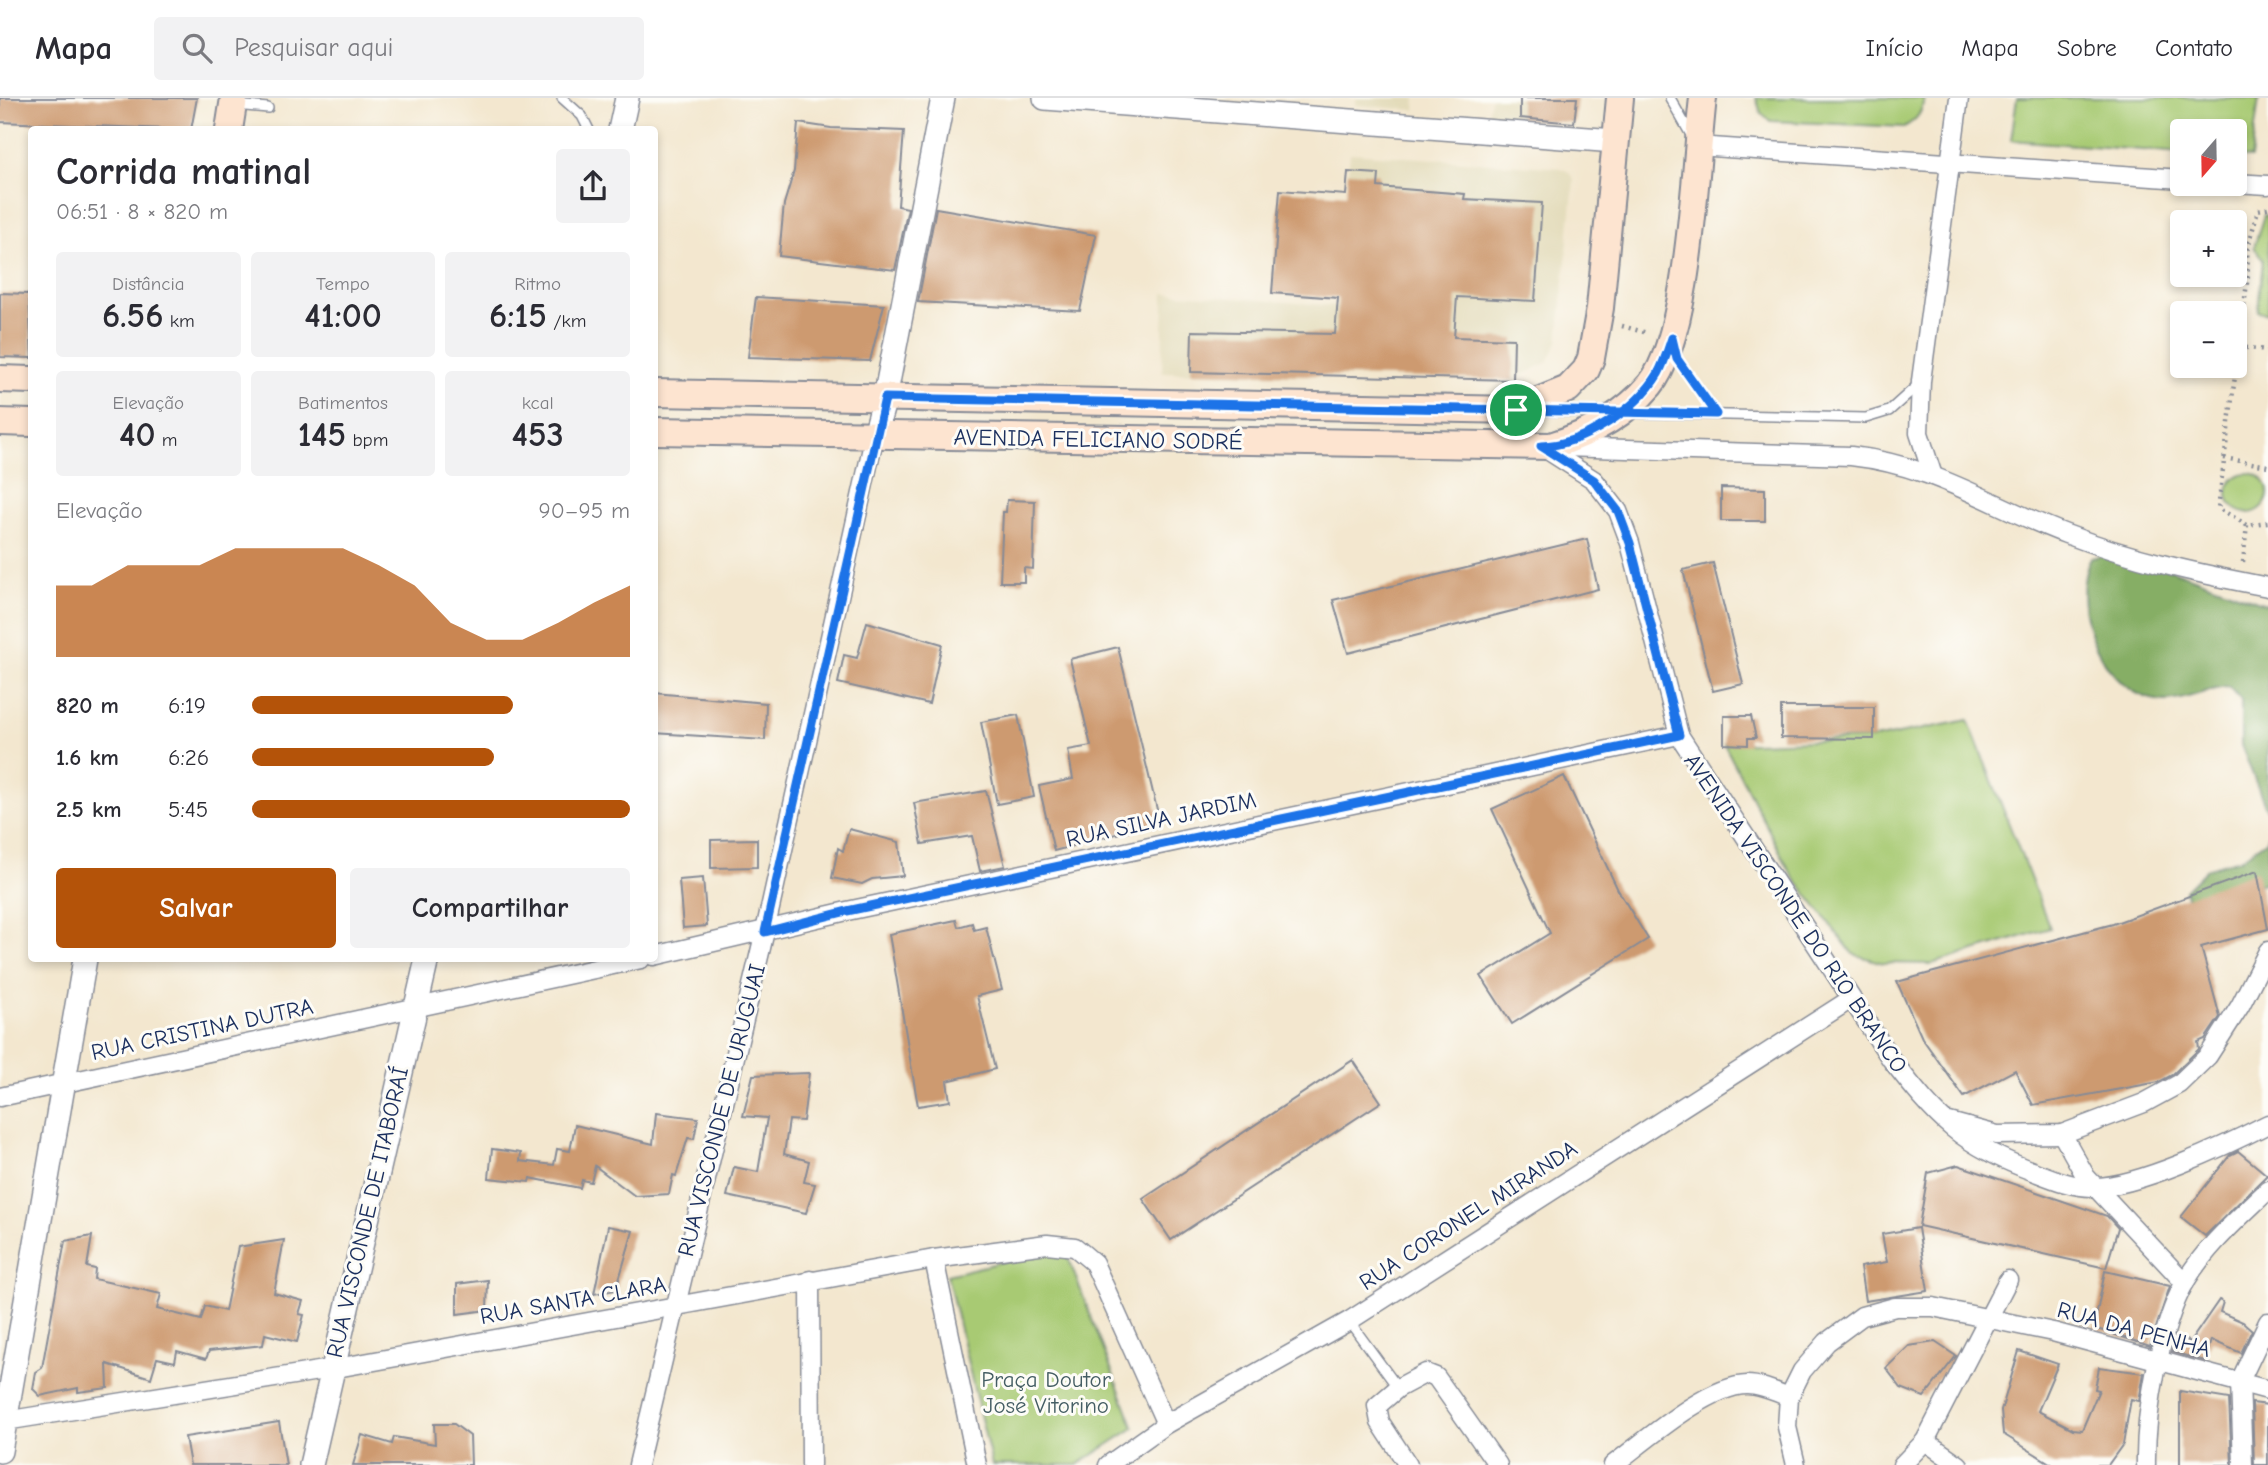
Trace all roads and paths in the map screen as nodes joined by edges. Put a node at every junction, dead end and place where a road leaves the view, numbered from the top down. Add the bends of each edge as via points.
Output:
1 (562, 98) edge
2 (627, 98) edge
3 (943, 98) edge
4 (1045, 98) edge
5 (1620, 98) edge
6 (1670, 98) edge
7 (1703, 98) edge
8 (1959, 98) edge
9 (268, 108) dead end
10 (232, 111) edge
11 (587, 126) edge
12 (621, 126) edge
13 (1615, 141) junction
14 (1698, 146) junction
15 (1951, 163) junction
16 (2170, 178) edge
17 (2247, 184) edge
18 (2268, 185) edge
19 (2268, 208) edge
20 (2245, 301) edge
21 (1622, 326) dead end
22 (1663, 336) junction
23 (2247, 348) edge
24 (2268, 350) edge
25 (2235, 378) edge
26 (0, 379) edge
27 (28, 380) edge
28 (1921, 382) junction
29 (658, 393) edge
30 (885, 398) junction
31 (1516, 410) junction
32 (1620, 413) junction
33 (1716, 414) junction
34 (0, 422) edge
35 (28, 423) edge
36 (658, 431) edge
37 (875, 433) junction
38 (1546, 446) junction
39 (2224, 458) junction
40 (2268, 466) edge
41 (1932, 473) junction
42 (2268, 522) edge
43 (2247, 525) junction
44 (2241, 582) junction
45 (2268, 587) edge
46 (1679, 735) junction
47 (765, 932) junction
48 (2268, 951) edge
49 (658, 955) edge
50 (84, 962) edge
51 (426, 962) edge
52 (627, 962) edge
53 (1851, 999) junction
54 (415, 1009) junction
55 (64, 1083) junction
56 (0, 1097) edge
57 (1946, 1121) junction
58 (2268, 1124) edge
59 (2062, 1134) junction
60 (2094, 1187) junction
61 (2268, 1190) edge
62 (933, 1259) junction
63 (810, 1280) junction
64 (2008, 1280) dead end
65 (2185, 1283) junction
66 (674, 1306) junction
67 (1986, 1319) junction
68 (1349, 1321) junction
69 (2268, 1322) edge
70 (2158, 1362) junction
71 (331, 1369) junction
72 (2240, 1381) junction
73 (1398, 1388) junction
74 (2268, 1390) edge
75 (1789, 1397) junction
76 (3, 1421) edge
77 (1166, 1424) junction
78 (1925, 1441) junction
79 (0, 1451) edge
80 (311, 1465) edge
81 (638, 1465) edge
82 (811, 1465) edge
83 (977, 1465) edge
84 (1108, 1465) edge
85 (1408, 1465) edge
86 (1498, 1465) edge
87 (1613, 1465) edge
88 (1796, 1465) edge
89 (1902, 1465) edge
90 (1959, 1465) edge
91 (2146, 1465) edge
92 (2243, 1465) edge

1 - 11 lane
2 - 12 street
3 - 30 street, RUA VISCONDE DE URUGUAI
4 - 13 street
5 - 13 main road
6 - 14 lane
7 - 14 main road
8 - 15 street
9 - 10 lane
13 - 31 main road, AVENIDA FELICIANO SODRÉ via 1599,321 1586,370 1568,389
14 - 15 street
14 - 22 main road via 1680,300
15 - 16 street
15 - 28 street
17 - 18 street
19 - 20 path via 2258,210 2247,251
21 - 22 path
22 - 32 main road via 1654,379
22 - 33 path
23 - 24 path
25 - 39 path
26 - 27 main road
28 - 33 lane via 1879,416
28 - 41 street via 1919,433
29 - 30 main road, AVENIDA FELICIANO SODRÉ
30 - 31 main road, AVENIDA FELICIANO SODRÉ
30 - 37 street, RUA VISCONDE DE URUGUAI
31 - 32 lane
32 - 33 lane
32 - 38 main road via 1590,431
34 - 35 main road
36 - 37 main road, AVENIDA FELICIANO SODRÉ
37 - 38 main road, AVENIDA FELICIANO SODRÉ
37 - 47 street, RUA VISCONDE DE URUGUAI
38 - 41 street via 1851,456
38 - 46 street, AVENIDA VISCONDE DO RIO BRANCO via 1594,480 1618,511
39 - 40 path
39 - 43 path via 2218,508
41 - 44 street via 2101,547
42 - 43 path
43 - 44 path
44 - 45 street
46 - 47 street, RUA SILVA JARDIM
46 - 53 street, AVENIDA VISCONDE DO RIO BRANCO
47 - 49 street, RUA SILVA JARDIM
47 - 66 street, RUA VISCONDE DE URUGUAI
48 - 59 street via 2208,1056 2179,1084 2144,1103
50 - 55 street
51 - 54 street, RUA VISCONDE DE ITABORAÍ
52 - 54 street
53 - 57 street, AVENIDA VISCONDE DO RIO BRANCO via 1920,1097
53 - 68 street, RUA CORONEL MIRANDA
54 - 55 street, RUA CRISTINA DUTRA
54 - 71 street, RUA VISCONDE DE ITABORAÍ
55 - 56 street, RUA CRISTINA DUTRA
55 - 76 street
57 - 59 street via 1997,1135
57 - 60 street, AVENIDA VISCONDE DO RIO BRANCO via 1961,1138 2004,1161 2057,1180
58 - 60 street, AVENIDA VISCONDE DO RIO BRANCO via 2177,1165
59 - 60 street
60 - 65 street
61 - 65 street via 2223,1234
62 - 63 street, RUA SANTA CLARA
62 - 77 street, RUA SANTA CLARA via 1047,1244 1075,1247 1094,1263 1110,1293
62 - 83 street
63 - 66 street, RUA SANTA CLARA
63 - 82 street
64 - 67 street
65 - 70 street
66 - 71 street, RUA SANTA CLARA
66 - 81 street, RUA VISCONDE DE URUGUAI
67 - 70 street, RUA DA PENHA via 2053,1332
67 - 75 street, RUA DA PENHA via 1933,1307 1895,1307 1862,1316 1827,1342 1802,1371
67 - 78 street
68 - 73 lane
68 - 77 street, RUA CORONEL MIRANDA
69 - 72 street
70 - 72 street, RUA DA PENHA
70 - 91 street
71 - 76 street, RUA SANTA CLARA
71 - 80 street, RUA VISCONDE DE ITABORAÍ
72 - 74 street, RUA DA PENHA
72 - 92 street
73 - 85 street via 1381,1400 1378,1413
73 - 86 street via 1426,1373 1436,1377
75 - 87 street via 1749,1385 1732,1387 1692,1409
75 - 88 street via 1787,1427
76 - 79 street
77 - 84 street, RUA CORONEL MIRANDA
78 - 89 street
78 - 90 street

